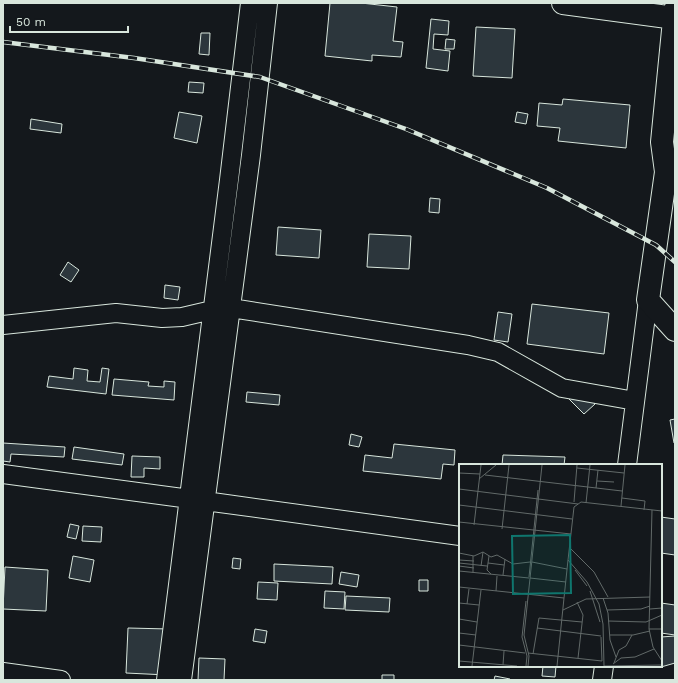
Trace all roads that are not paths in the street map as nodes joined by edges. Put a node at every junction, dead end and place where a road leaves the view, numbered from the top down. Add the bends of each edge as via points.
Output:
1 (250, 3) edge
2 (268, 3) edge
3 (563, 3) edge
4 (675, 15) edge
5 (669, 155) edge
6 (648, 300) junction
7 (230, 308) junction
8 (212, 310) junction
9 (3, 325) edge
10 (675, 330) edge
11 (635, 401) junction
12 (627, 464) edge
13 (3, 474) edge
14 (197, 500) junction
15 (459, 536) edge
16 (604, 667) edge
17 (3, 672) edge
18 (61, 680) edge
19 (166, 680) edge
20 (182, 680) edge
21 (602, 680) edge

1 - 8 street
2 - 7 street via 252,148
3 - 4 main road
4 - 5 main road
5 - 6 main road
6 - 10 main road
6 - 11 street
7 - 11 street via 468,345 498,352 562,388
7 - 14 street
8 - 9 street via 182,317 162,318 116,313
8 - 14 street
11 - 12 street
13 - 14 street
14 - 15 street
14 - 19 street
14 - 20 street
16 - 21 street
17 - 18 street

